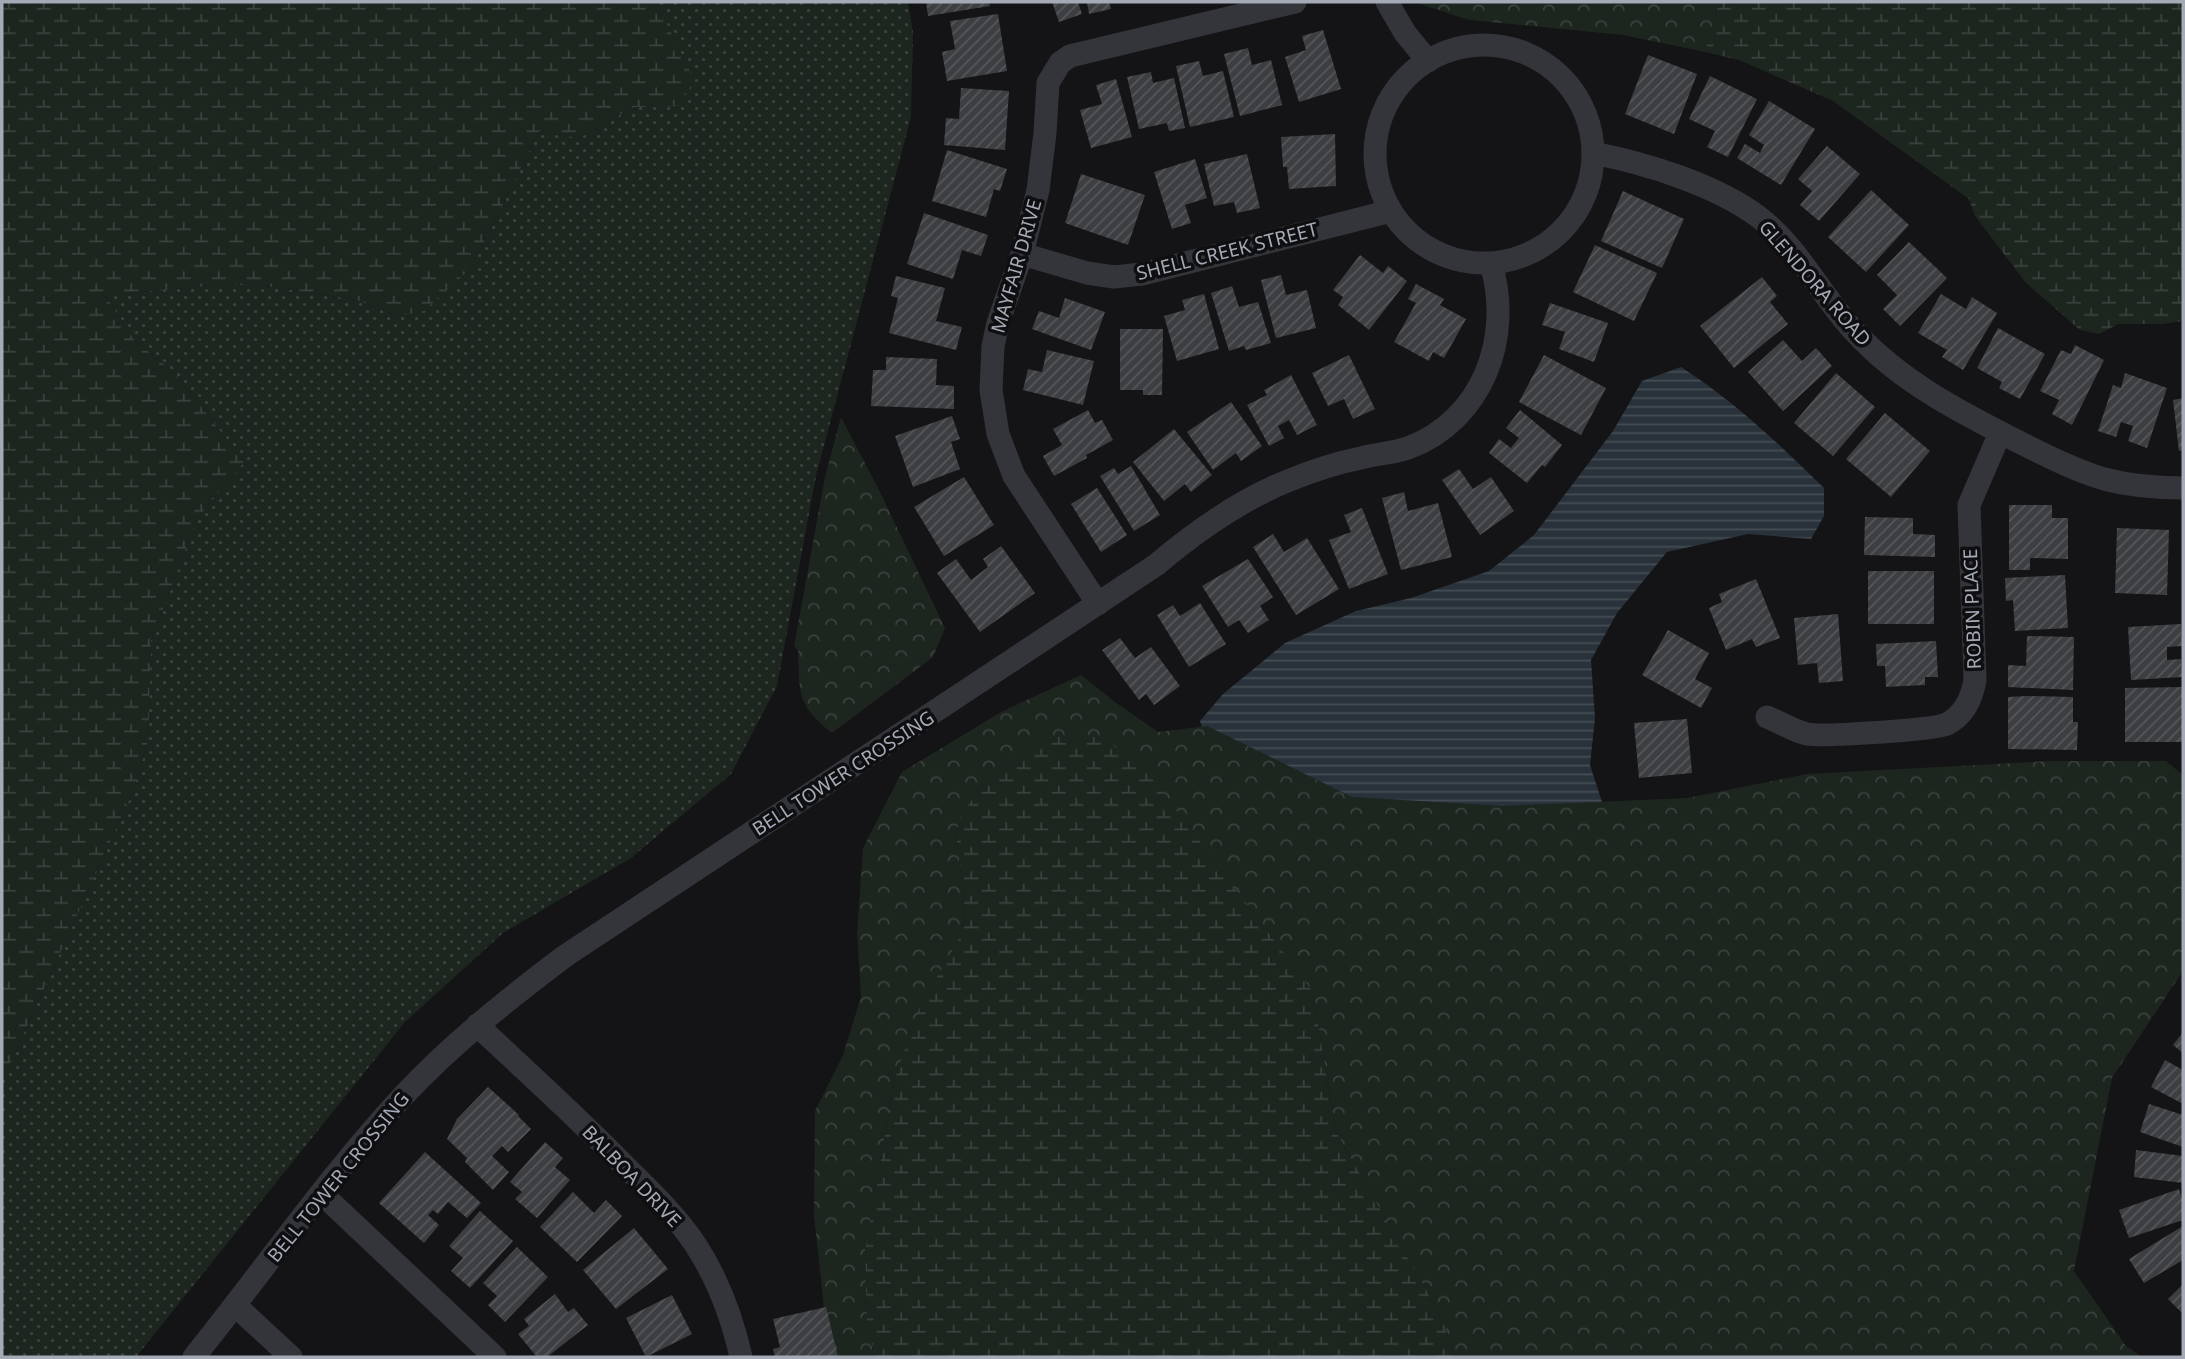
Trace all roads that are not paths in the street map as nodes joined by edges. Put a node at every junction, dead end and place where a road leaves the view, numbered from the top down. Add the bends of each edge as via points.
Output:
1 (1295, 2) edge
2 (1387, 2) edge
3 (1428, 61) junction
4 (1593, 153) junction
5 (1391, 211) junction
6 (1022, 254) junction
7 (1491, 264) junction
8 (2000, 433) junction
9 (2183, 488) edge
10 (1098, 604) junction
11 (1767, 717) dead end
12 (477, 1025) junction
13 (323, 1194) junction
14 (236, 1306) junction
15 (194, 1357) edge
16 (291, 1357) edge
17 (495, 1357) edge
18 (741, 1357) edge

1 - 6 street, MAYFAIR DRIVE via 1070,56 1060,63 1048,83 1038,190
2 - 3 street
3 - 4 street via 1454,50 1489,46 1538,60 1575,94 1589,125
3 - 5 street via 1397,88 1376,136 1376,171
4 - 7 street via 1587,192 1570,221 1543,246
4 - 8 street, GLENDORA ROAD via 1637,162 1682,179 1760,218 1788,246 1837,313 1900,375
5 - 6 street, SHELL CREEK STREET via 1142,274 1114,277 1087,273
5 - 7 street via 1409,233 1439,254
6 - 10 street, MAYFAIR DRIVE via 993,346 990,390 995,424 1014,476
7 - 10 street, BELL TOWER CROSSING via 1499,301 1494,353 1473,399 1448,425 1406,448 1308,473 1261,493 1216,519
8 - 9 street, GLENDORA ROAD via 2102,478
8 - 11 street, ROBIN PLACE via 1969,505 1975,680 1963,710 1937,727 1840,735 1807,734
10 - 12 street, BELL TOWER CROSSING via 565,956
12 - 13 street, BELL TOWER CROSSING via 406,1093
12 - 18 street, BALBOA DRIVE via 680,1224 719,1287
13 - 14 street, BELL TOWER CROSSING
13 - 17 street
14 - 15 street, BELL TOWER CROSSING
14 - 16 street

